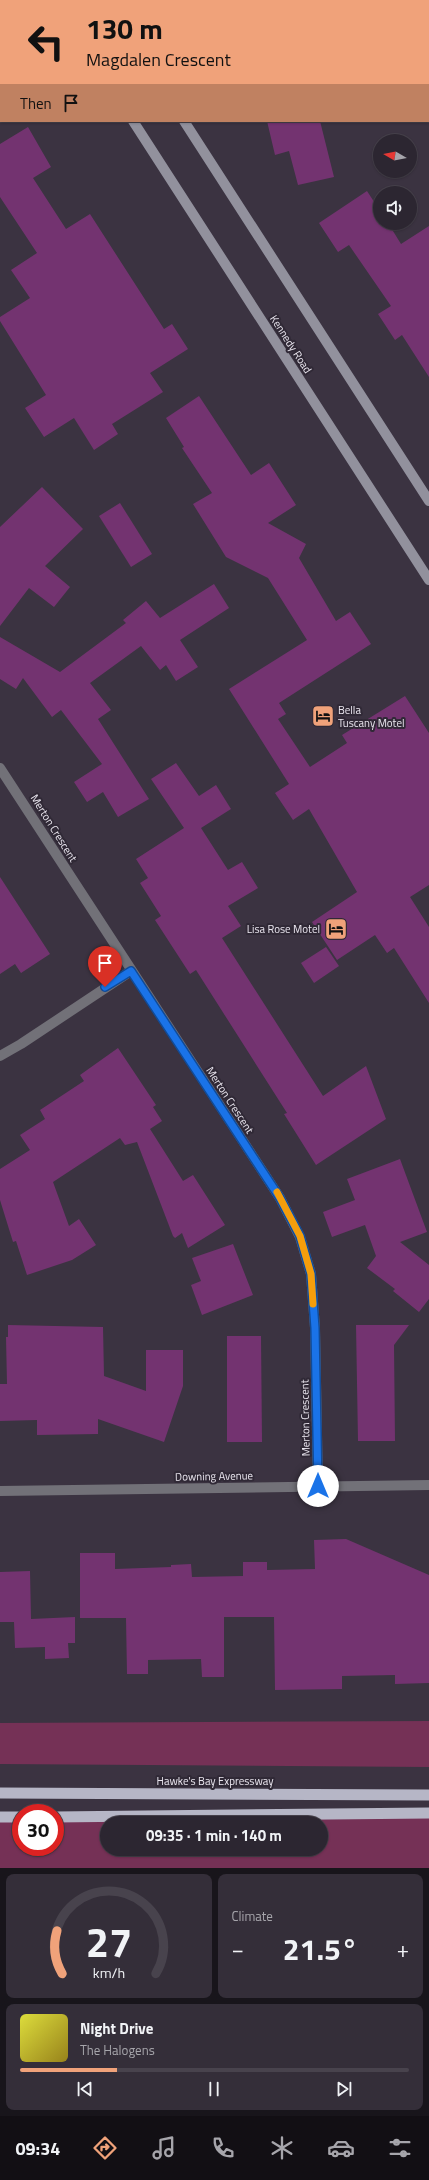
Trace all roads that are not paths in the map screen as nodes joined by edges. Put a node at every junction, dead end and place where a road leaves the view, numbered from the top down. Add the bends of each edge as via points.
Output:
1 (134, 122) edge
2 (185, 122) edge
3 (429, 501) edge
4 (427, 573) edge
5 (0, 768) edge
6 (131, 971) junction
7 (0, 1056) edge
8 (429, 1485) edge
9 (318, 1486) junction
10 (0, 1492) edge
11 (0, 1793) edge
12 (429, 1795) edge
13 (429, 1813) edge
14 (0, 1817) edge
15 (12, 1817) edge
16 (64, 1817) edge

1 - 4 main road, Kennedy Road
2 - 3 main road
5 - 6 street, Merton Crescent
6 - 7 street
6 - 9 street, Merton Crescent via 280,1198 300,1236 311,1274 315,1328
8 - 9 street, Downing Avenue
9 - 10 street, Downing Avenue
11 - 12 highway, Hawke's Bay Expressway
13 - 16 highway
14 - 15 highway

